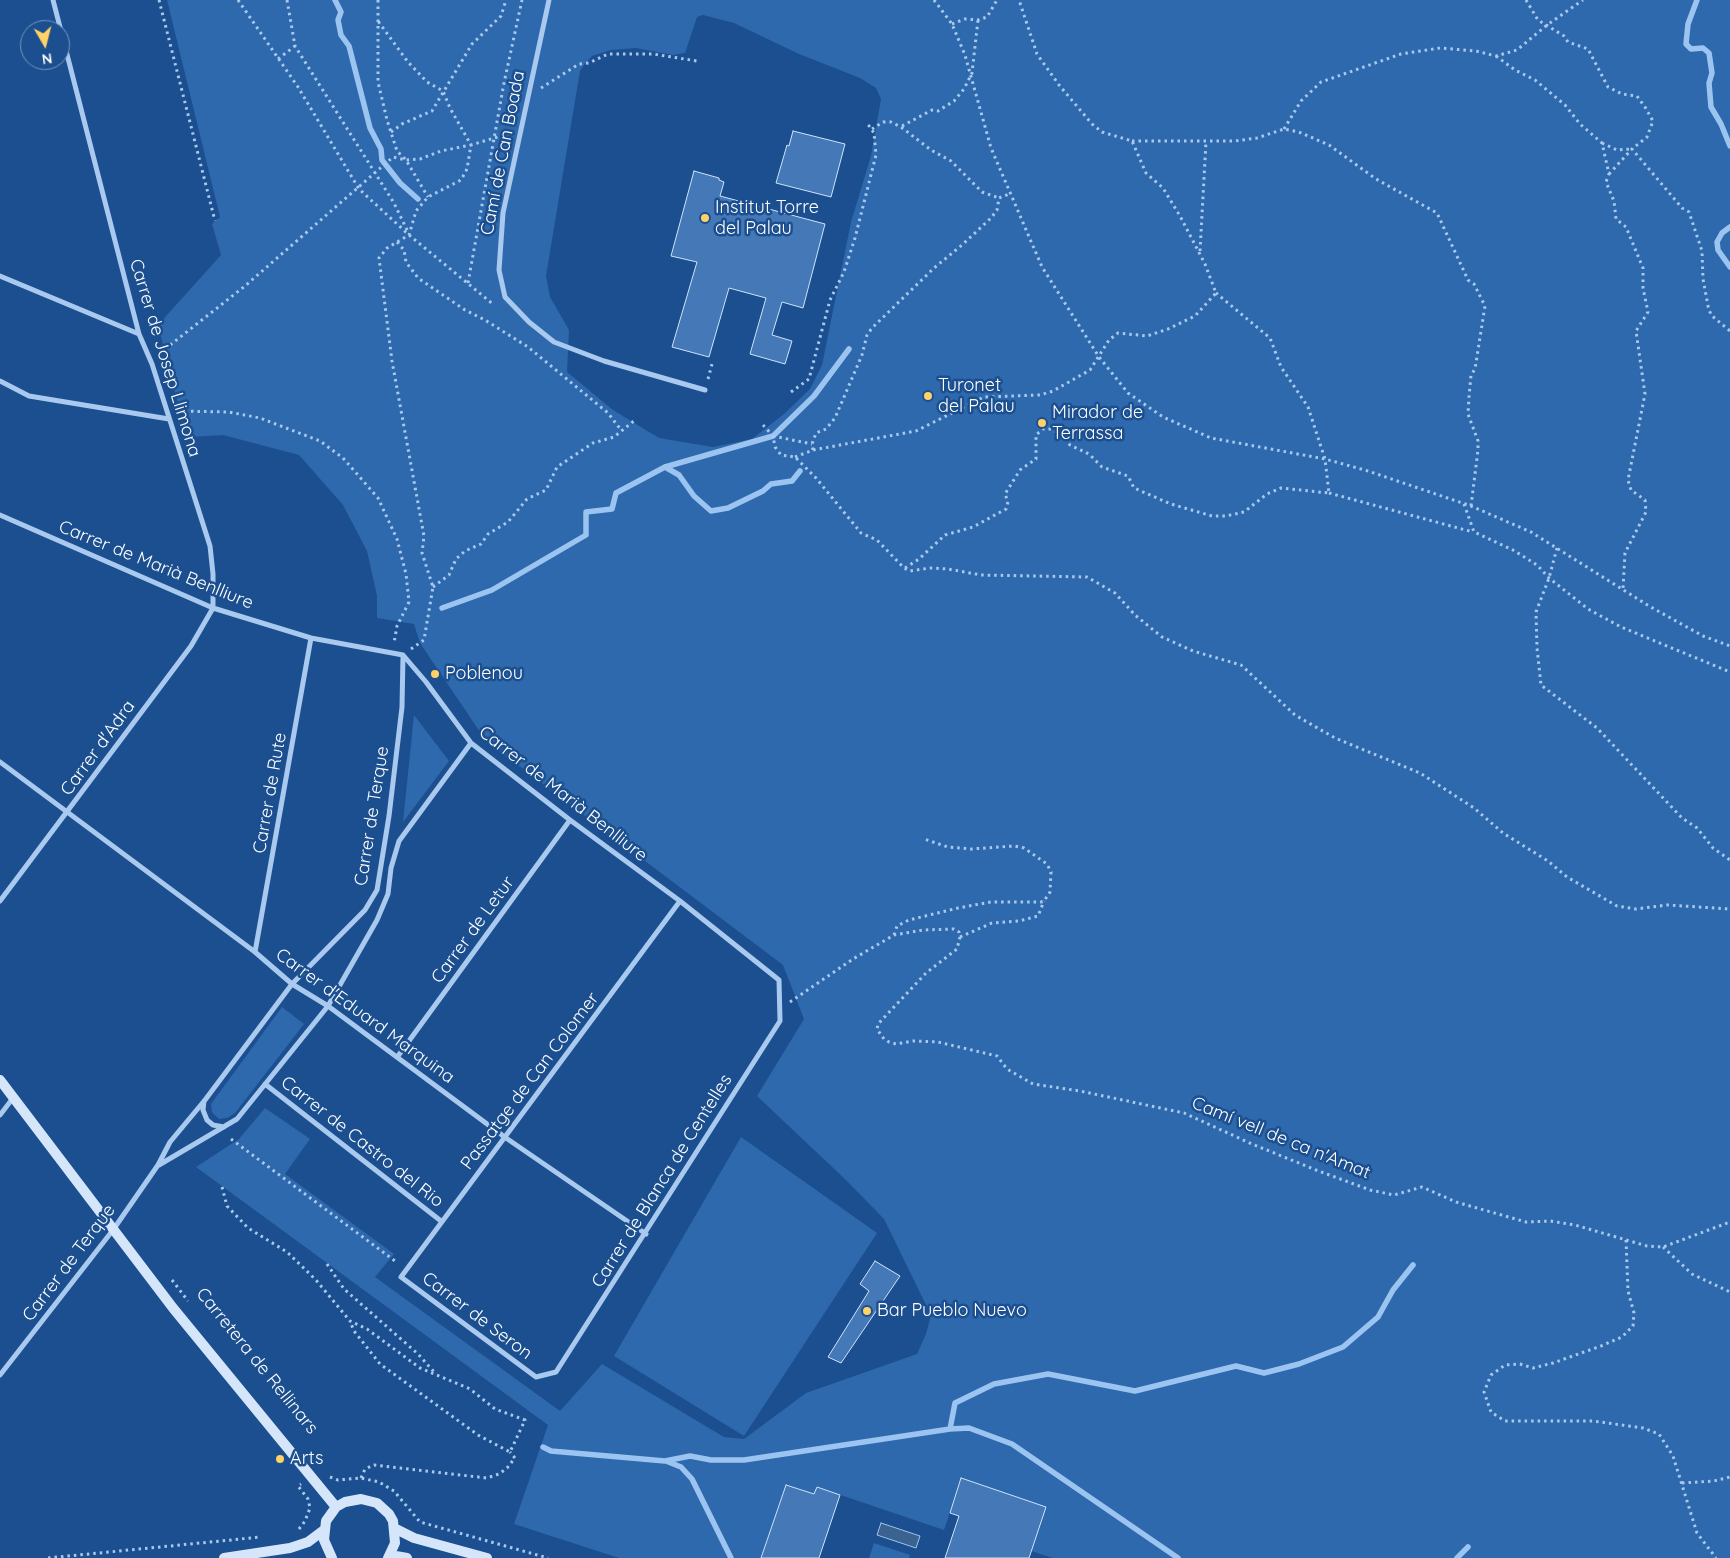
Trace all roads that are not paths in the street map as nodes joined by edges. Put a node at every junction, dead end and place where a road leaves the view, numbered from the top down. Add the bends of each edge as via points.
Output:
1 (53, 0) edge
2 (549, 0) edge
3 (0, 276) edge
4 (139, 334) junction
5 (0, 381) edge
6 (705, 390) dead end
7 (169, 419) junction
8 (0, 515) edge
9 (213, 608) junction
10 (311, 638) junction
11 (403, 655) junction
12 (471, 743) junction
13 (0, 762) edge
14 (68, 813) junction
15 (570, 820) junction
16 (0, 901) edge
17 (680, 901) junction
18 (255, 952) junction
19 (292, 984) junction
20 (328, 1006) junction
21 (780, 1021) joint
22 (398, 1056) junction
23 (0, 1080) edge
24 (266, 1084) junction
25 (13, 1098) junction
26 (204, 1100) junction
27 (0, 1115) edge
28 (224, 1127) junction
29 (506, 1138) junction
30 (158, 1165) junction
31 (441, 1221) junction
32 (113, 1230) junction
33 (646, 1234) junction
34 (401, 1276) joint
35 (0, 1374) edge
36 (536, 1377) joint
37 (336, 1507) junction
38 (396, 1529) junction
39 (324, 1530) junction
40 (389, 1557) edge
41 (224, 1558) edge
42 (332, 1558) edge
43 (408, 1558) edge
44 (487, 1558) edge

1 - 4 street, Carrer de Josep Llimona
2 - 6 street, Camí de Can Boada via 503,212 499,270 505,297 554,342 604,361
3 - 4 street
4 - 7 street, Carrer de Josep Llimona
5 - 7 street via 29,396
7 - 9 street, Carrer de Josep Llimona via 210,546
8 - 9 street, Carrer de Marià Benlliure
9 - 10 street, Carrer de Marià Benlliure
9 - 14 street, Carrer d'Adra via 191,646
10 - 11 street, Carrer de Marià Benlliure
10 - 18 street, Carrer de Rute
11 - 12 street, Carrer de Marià Benlliure
11 - 19 street, Carrer de Terque via 402,707 377,890 365,910
12 - 15 street, Carrer de Marià Benlliure
12 - 20 street, Carrer de Terque via 399,841 388,894 377,920
13 - 14 street, Carrer d'Eduard Marquina
14 - 16 street, Carrer d'Adra
14 - 18 street, Carrer d'Eduard Marquina
15 - 17 street, Carrer de Marià Benlliure
15 - 22 street, Carrer de Letur
17 - 21 street, Carrer de Marià Benlliure via 779,980
17 - 29 street, Passatge de Can Colomer
18 - 19 street, Carrer d'Eduard Marquina
19 - 20 street, Carrer d'Eduard Marquina
19 - 26 street, Carrer de Terque
20 - 22 street, Carrer d'Eduard Marquina
20 - 24 street, Carrer de Terque
21 - 33 street, Carrer de Blanca de Centelles
22 - 29 street, Carrer d'Eduard Marquina
23 - 25 street, Carretera de Rellinars
24 - 28 street, Carrer de Terque via 237,1119
24 - 31 street, Carrer de Castro del Rio
25 - 27 street
25 - 32 street, Carretera de Rellinars
26 - 28 street via 207,1120
26 - 30 street, Carrer de Terque via 170,1142
28 - 30 street, Carrer de Terque
29 - 31 street, Passatge de Can Colomer
29 - 33 street, Carrer d'Eduard Marquina
30 - 32 street, Carrer de Terque
31 - 34 street, Passatge de Can Colomer
32 - 35 street, Carrer de Terque
32 - 37 street, Carretera de Rellinars
33 - 36 street, Carrer de Blanca de Centelles via 556,1372
34 - 36 street, Carrer de Seron
37 - 38 street via 353,1500 369,1500 384,1508
37 - 39 street
38 - 40 street
38 - 44 street via 414,1538
39 - 41 street via 308,1542 290,1548
39 - 42 street via 326,1549
40 - 43 street

